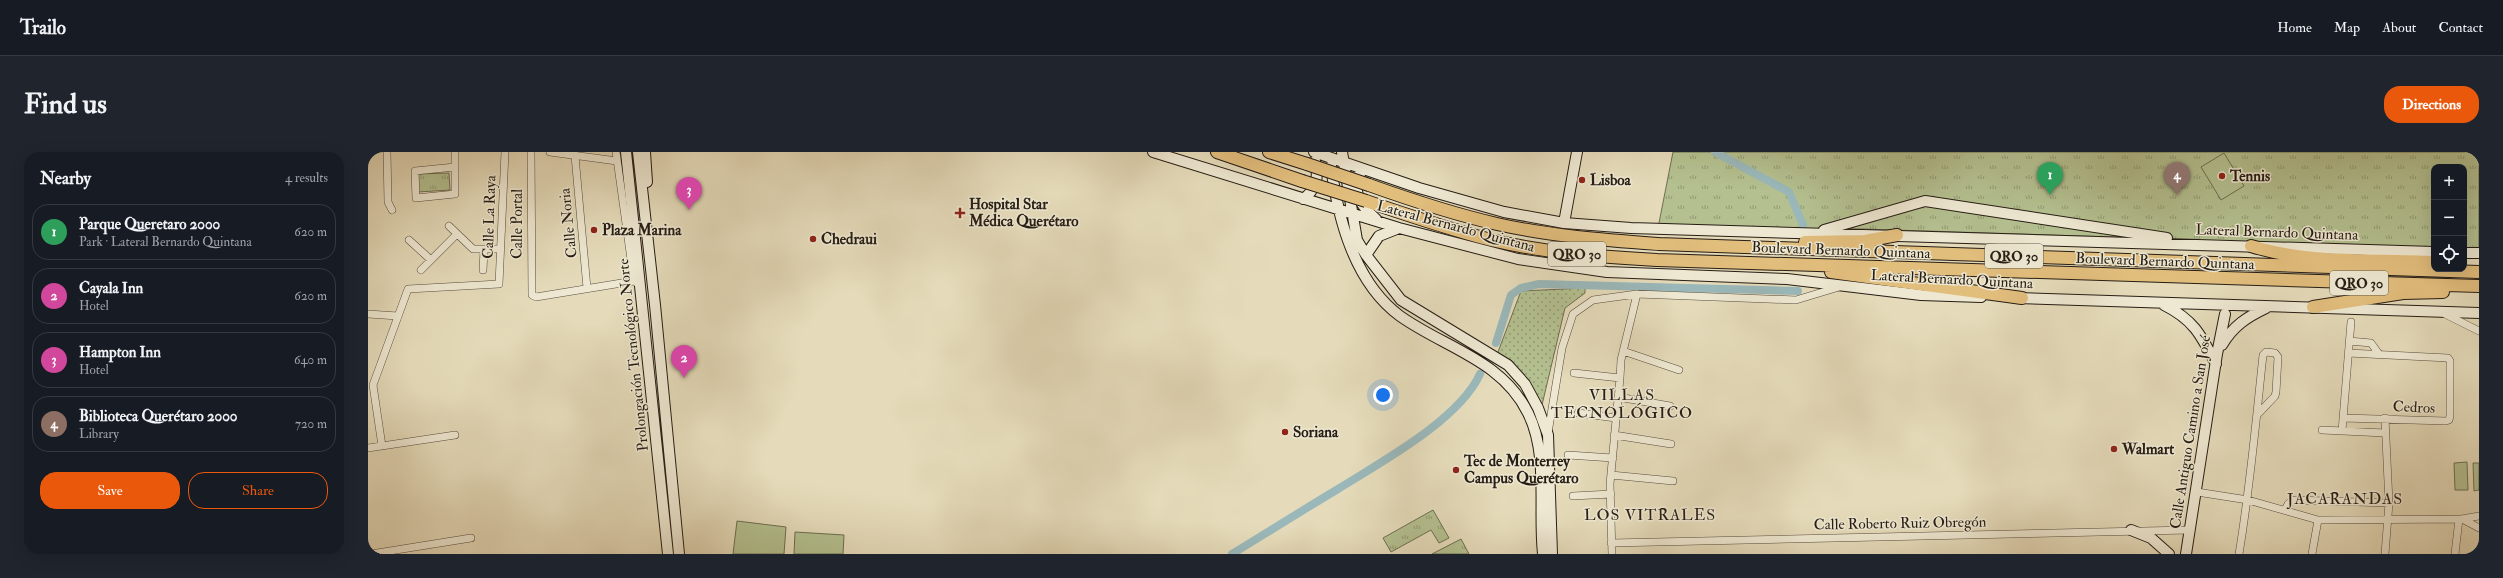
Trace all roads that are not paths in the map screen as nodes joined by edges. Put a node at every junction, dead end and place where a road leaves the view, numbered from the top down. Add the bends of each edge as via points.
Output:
1 (387, 152) edge
2 (455, 152) edge
3 (505, 152) edge
4 (531, 152) edge
5 (550, 152) edge
6 (616, 152) edge
7 (626, 152) edge
8 (638, 152) edge
9 (646, 152) edge
10 (1153, 152) edge
11 (1217, 152) edge
12 (1270, 152) edge
13 (1311, 152) edge
14 (1314, 152) edge
15 (1342, 152) edge
16 (1577, 152) edge
17 (1329, 155) edge
18 (575, 156) junction
19 (617, 161) junction
20 (1345, 164) junction
21 (455, 167) junction
22 (1364, 170) junction
23 (1303, 199) junction
24 (1337, 209) junction
25 (392, 210) dead end
26 (1352, 213) junction
27 (1381, 222) junction
28 (1564, 223) junction
29 (449, 226) dead end
30 (1399, 228) junction
31 (456, 235) junction
32 (1897, 235) joint
33 (1811, 239) junction
34 (409, 240) dead end
35 (1353, 241) junction
36 (1795, 241) junction
37 (649, 244) junction
38 (2218, 245) junction
39 (2250, 246) junction
40 (500, 249) junction
41 (2479, 249) edge
42 (484, 250) junction
43 (2467, 250) edge
44 (2431, 251) edge
45 (2467, 253) edge
46 (2479, 253) edge
47 (1366, 255) junction
48 (431, 260) junction
49 (2431, 262) edge
50 (2467, 263) edge
51 (2479, 265) edge
52 (1815, 268) junction
53 (421, 270) dead end
54 (483, 270) dead end
55 (2479, 272) edge
56 (637, 283) junction
57 (1839, 287) junction
58 (2479, 287) edge
59 (587, 288) junction
60 (1637, 294) junction
61 (2022, 298) junction
62 (2160, 303) junction
63 (2268, 307) junction
64 (2313, 308) junction
65 (2439, 312) junction
66 (2479, 313) edge
67 (368, 314) edge
68 (2225, 314) dead end
69 (398, 316) junction
70 (2350, 322) dead end
71 (2479, 331) edge
72 (2349, 340) junction
73 (1623, 351) junction
74 (2348, 353) junction
75 (2379, 354) junction
76 (2216, 359) junction
77 (1679, 370) dead end
78 (1574, 373) dead end
79 (1620, 378) junction
80 (370, 385) edge
81 (1618, 397) junction
82 (1670, 406) dead end
83 (1578, 413) dead end
84 (2257, 415) junction
85 (1616, 418) junction
86 (2343, 418) junction
87 (2385, 418) junction
88 (2322, 430) dead end
89 (2342, 431) junction
90 (2385, 433) junction
91 (455, 435) dead end
92 (1548, 435) junction
93 (1614, 435) junction
94 (1671, 444) dead end
95 (382, 446) junction
96 (368, 448) edge
97 (1568, 455) dead end
98 (1612, 458) junction
99 (1611, 475) junction
100 (1673, 481) dead end
101 (674, 492) junction
102 (2197, 492) junction
103 (662, 493) junction
104 (1610, 494) junction
105 (1573, 496) dead end
106 (2248, 500) junction
107 (2389, 503) junction
108 (2285, 510) junction
109 (2479, 516) edge
110 (2460, 519) junction
111 (2318, 520) junction
112 (2389, 520) junction
113 (2479, 528) edge
114 (2131, 530) junction
115 (2190, 530) junction
116 (471, 538) dead end
117 (1611, 543) junction
118 (371, 554) edge
119 (668, 554) edge
120 (679, 554) edge
121 (1543, 554) edge
122 (1552, 554) edge
123 (1612, 554) edge
124 (2169, 554) edge
125 (2186, 554) edge
126 (2239, 554) edge
127 (2312, 554) edge
128 (2385, 554) edge
129 (2456, 554) edge

1 - 25 street via 388,202
2 - 21 street
3 - 40 street, Calle La Raya
4 - 59 street, Calle Portal via 532,295 536,297
5 - 18 street
6 - 19 street
7 - 56 street, Prolongación Tecnológico Norte
8 - 37 street, Prolongación Tecnológico Norte
9 - 37 street
10 - 23 street, Lateral Bernardo Quintana
11 - 52 main road, Boulevard Bernardo Quintana / QRO 30, bridge via 1430,223 1492,240 1589,256
12 - 36 main road, Boulevard Bernardo Quintana / QRO 30, bridge via 1427,206 1498,224 1599,239 1740,247
13 - 23 street via 1317,175 1311,193
14 - 17 street, Lateral Bernardo Quintana
15 - 20 street
16 - 28 street
17 - 20 street, Lateral Bernardo Quintana
17 - 24 street
18 - 19 street
18 - 59 street, Calle Noria
19 - 56 street
20 - 22 street, Lateral Bernardo Quintana
20 - 26 street
21 - 21 street via 454,194 416,198 415,171
22 - 27 street via 1357,181 1362,206
22 - 28 street, Lateral Bernardo Quintana via 1504,212
23 - 24 street, Lateral Bernardo Quintana
24 - 26 street, Lateral Bernardo Quintana
24 - 35 street
26 - 27 street, Lateral Bernardo Quintana
26 - 35 street
27 - 30 street, Lateral Bernardo Quintana
28 - 36 street, Lateral Bernardo Quintana
29 - 31 street
30 - 47 street via 1379,236
30 - 57 street, Lateral Bernardo Quintana via 1469,248 1564,267 1606,272 1787,279
31 - 42 street via 473,249
31 - 48 street
32 - 33 main road via 1865,240
32 - 38 street, Lateral Bernardo Quintana
33 - 36 main road, Boulevard Bernardo Quintana
33 - 38 street via 1926,201
33 - 55 main road, Boulevard Bernardo Quintana / QRO 30 via 2215,263
34 - 48 street
35 - 47 street
35 - 121 street via 1370,284 1400,316 1491,368 1516,393 1528,413 1537,437
37 - 101 street, Prolongación Tecnológico Norte
38 - 39 street, Lateral Bernardo Quintana
39 - 44 street, Lateral Bernardo Quintana
39 - 49 main road via 2268,252 2316,257
40 - 42 street
40 - 69 street, Calle La Raya via 499,284 408,289
41 - 43 street
42 - 54 street
45 - 46 street
47 - 92 street via 1401,300 1508,365 1524,384 1538,408
48 - 53 street
50 - 51 main road
52 - 58 main road, Boulevard Bernardo Quintana / QRO 30
52 - 61 main road via 1926,287
56 - 59 street
56 - 103 street, Prolongación Tecnológico Norte
57 - 60 street via 1796,300
57 - 61 street, Lateral Bernardo Quintana via 1921,296
58 - 64 main road via 2403,293
60 - 73 street
60 - 92 street via 1593,300 1573,314 1562,348
61 - 62 street, Lateral Bernardo Quintana
62 - 63 street, Lateral Bernardo Quintana
62 - 76 street via 2182,314 2198,330
63 - 64 street, Lateral Bernardo Quintana
63 - 76 street via 2239,323 2228,333
64 - 65 street, Lateral Bernardo Quintana
65 - 66 street, Lateral Bernardo Quintana
65 - 71 street
67 - 69 street
68 - 76 street, Calle Antiguo Camino a San José
69 - 80 street
70 - 72 street
72 - 74 street
72 - 75 street via 2371,343
73 - 77 street
73 - 79 street
74 - 75 street, Cedros
74 - 86 street
75 - 87 street, Cedros via 2444,358 2450,361 2449,420
76 - 102 street, Calle Antiguo Camino a San José
78 - 79 street
79 - 81 street
80 - 95 street
81 - 82 street
81 - 85 street
83 - 85 street
84 - 84 street via 2275,396 2278,357 2275,353 2266,352 2263,355
84 - 106 street
85 - 93 street
86 - 87 street, Cedros
86 - 89 street
87 - 90 street
88 - 89 street, Cedros
89 - 90 street, Cedros
90 - 107 street
91 - 95 street
92 - 122 street
93 - 94 street
93 - 98 street
95 - 96 street
97 - 98 street
98 - 99 street
99 - 100 street
99 - 104 street
101 - 103 street
101 - 120 street, Prolongación Tecnológico Norte
102 - 106 street
102 - 115 street, Calle Antiguo Camino a San José
103 - 119 street, Prolongación Tecnológico Norte
104 - 105 street
104 - 117 street
106 - 108 street
106 - 126 street
107 - 108 street via 2294,500
107 - 112 street
108 - 111 street
109 - 110 street
110 - 112 street
110 - 113 street
110 - 129 street
111 - 112 street
111 - 127 street
112 - 128 street
114 - 115 street, Calle Roberto Ruiz Obregón
114 - 117 street, Calle Roberto Ruiz Obregón
114 - 124 street via 2151,538
115 - 125 street, Calle Antiguo Camino a San José
116 - 118 street
117 - 123 street

